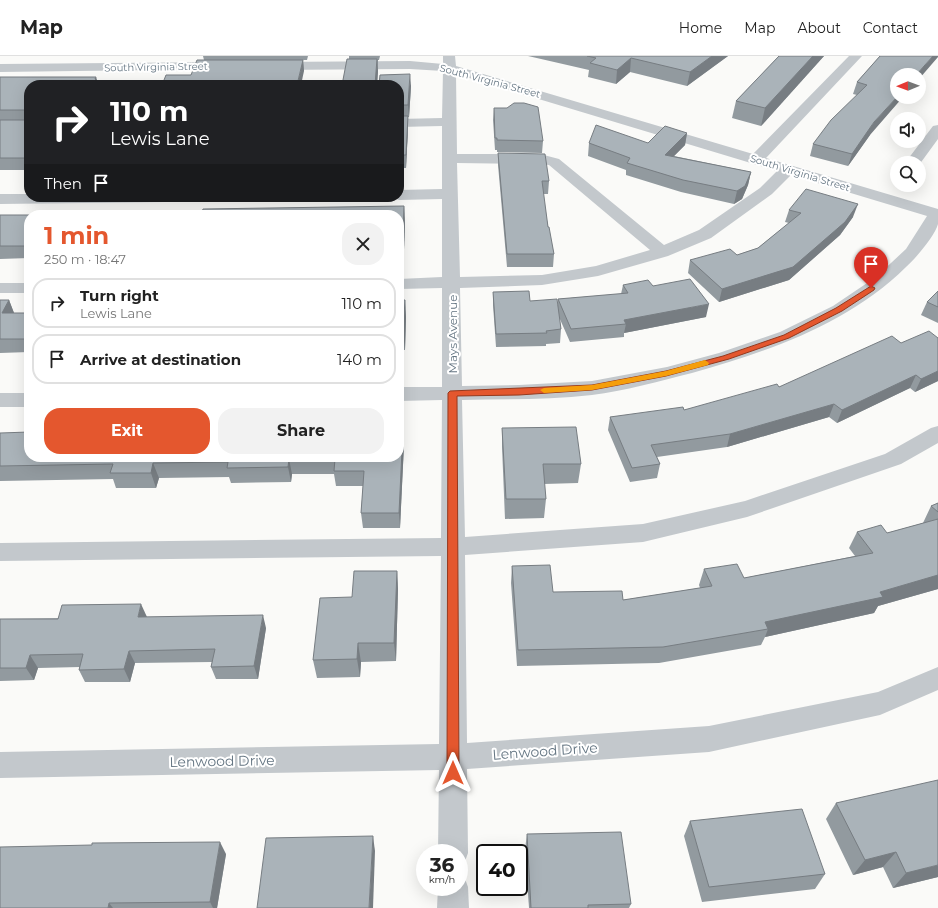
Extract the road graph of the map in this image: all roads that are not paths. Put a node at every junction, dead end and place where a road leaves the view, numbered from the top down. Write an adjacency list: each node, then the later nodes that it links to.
1 (856, 56): 12 (street)
2 (74, 62): 4 (street, South Virginia Street); 6 (street, South Virginia Street)
3 (449, 62): 5 (street, South Virginia Street); 7 (street, Mays Avenue); 12 (street, South Virginia Street)
4 (238, 66)
5 (262, 66)
6 (0, 68)
7 (450, 122): 8 (street); 11 (street, Mays Avenue)
8 (404, 123)
9 (938, 129): 10 (street)
10 (918, 156)
11 (451, 158): 15 (street, Mays Avenue); 21 (street)
12 (756, 160): 13 (street, South Virginia Street)
13 (788, 169): 19 (street, South Virginia Street); 21 (street)
14 (891, 192): 19 (street)
15 (452, 194): 16 (street); 23 (street, Mays Avenue)
16 (404, 195)
17 (0, 199): 18 (street)
18 (24, 199)
19 (886, 199): 20 (street, South Virginia Street)
20 (937, 214): 26 (street)
21 (662, 252): 23 (street)
22 (404, 284): 23 (street)
23 (452, 284): 26 (street, Mays Avenue)
24 (0, 288): 25 (street)
25 (24, 288)
26 (452, 393): 27 (street); 31 (street, Mays Avenue)
27 (404, 394)
28 (0, 400): 29 (street)
29 (24, 400)
30 (938, 434): 31 (street)
31 (453, 547): 32 (street); 34 (street, Mays Avenue)
32 (0, 552)
33 (938, 678): 34 (street, Lenwood Drive)
34 (453, 757): 35 (street, Lenwood Drive); 36 (street, Mays Avenue)
35 (0, 765)
36 (453, 844)
37 (453, 896): 38 (street)
38 (453, 908)

